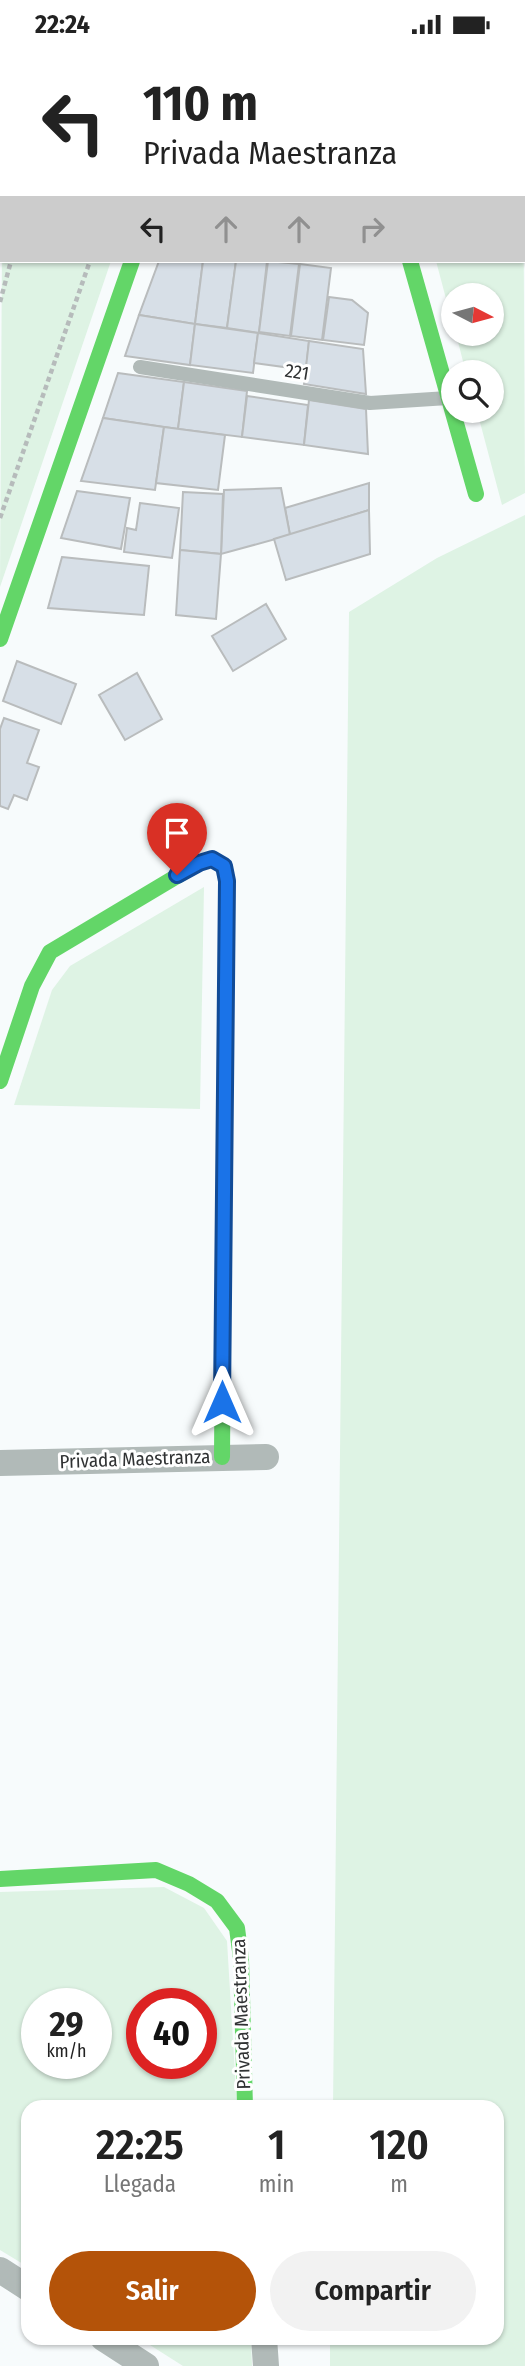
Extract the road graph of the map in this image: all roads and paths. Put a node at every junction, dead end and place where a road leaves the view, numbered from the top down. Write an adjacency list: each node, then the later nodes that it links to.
1 (10, 263): 5 (path)
2 (89, 263): 11 (path)
3 (131, 263): 12 (street)
4 (411, 263): 7 (street)
5 (0, 302)
6 (140, 367): 8 (lane, 221)
7 (441, 369)
8 (441, 398)
9 (457, 423): 10 (street)
10 (477, 493)
11 (0, 517)
12 (0, 639)
13 (0, 1081): 14 (street, Privada Maestranza)
14 (222, 1457): 15 (street); 16 (street, Privada Maestranza)
15 (266, 1457)
16 (0, 1463)
17 (0, 1879): 18 (street, Privada Maestranza)
18 (245, 2100)
19 (0, 2270): 20 (street)
20 (21, 2284)
21 (114, 2345): 23 (street)
22 (264, 2345): 24 (street)
23 (146, 2366)
24 (266, 2366)

